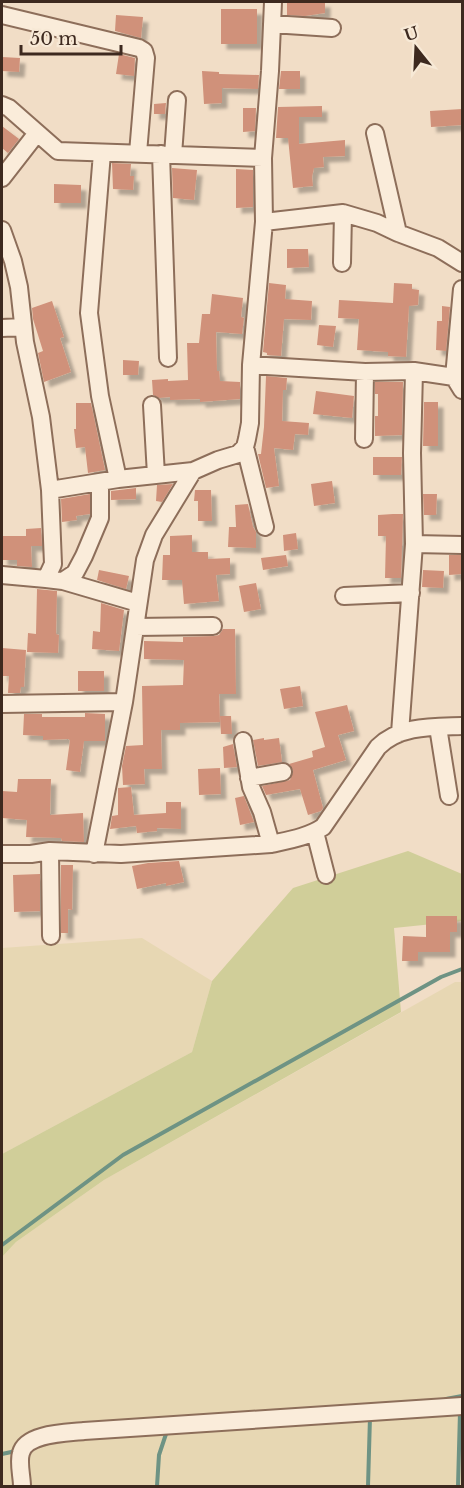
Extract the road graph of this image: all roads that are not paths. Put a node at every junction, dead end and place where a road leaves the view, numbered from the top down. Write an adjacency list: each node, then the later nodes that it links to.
1 (273, 2): 3 (street)
2 (2, 15): 10 (street)
3 (272, 24): 4 (street); 12 (street)
4 (332, 28)
5 (177, 100): 11 (street)
6 (2, 105): 7 (street)
7 (37, 133): 9 (street); 13 (street)
8 (375, 133): 17 (street)
9 (102, 153): 10 (street); 33 (street)
10 (138, 153): 11 (street)
11 (167, 155): 12 (street); 23 (street)
12 (263, 158): 15 (street)
13 (2, 178)
14 (343, 213): 15 (street); 17 (street); 18 (street)
15 (264, 222): 24 (street)
16 (2, 230): 21 (street)
17 (398, 233): 19 (street)
18 (342, 263)
19 (462, 263)
20 (462, 289): 27 (street)
21 (22, 324): 22 (street); 35 (street)
22 (2, 328)
23 (168, 358)
24 (251, 365): 26 (street); 30 (street)
25 (414, 371): 26 (street); 27 (street); 37 (street)
26 (365, 372): 29 (street)
27 (458, 383)
28 (152, 405): 32 (street)
29 (364, 439)
30 (245, 447): 31 (street); 36 (street)
31 (194, 471): 32 (street); 43 (street)
32 (156, 475): 33 (street)
33 (118, 478): 34 (street)
34 (100, 482): 35 (street); 40 (street)
35 (50, 490): 40 (street)
36 (265, 527)
37 (414, 544): 38 (street); 41 (street)
38 (462, 544)
39 (2, 575): 40 (street)
40 (54, 580): 43 (street)
41 (411, 592): 42 (street); 50 (street)
42 (344, 596)
43 (138, 603): 44 (street)
44 (135, 627): 45 (street); 46 (street)
45 (213, 627)
46 (124, 702): 47 (street); 59 (street)
47 (2, 704)
48 (462, 726): 49 (street)
49 (438, 727): 50 (street); 54 (street)
50 (400, 733): 55 (street)
51 (243, 741): 53 (street)
52 (283, 771): 53 (street)
53 (249, 778): 56 (street)
54 (449, 796)
55 (315, 832): 56 (street); 60 (street)
56 (271, 844): 59 (street)
57 (50, 851): 58 (street); 59 (street); 61 (street)
58 (2, 854)
59 (93, 854)
60 (326, 875)
61 (51, 936)
62 (462, 1407): 63 (street)
63 (22, 1486)

